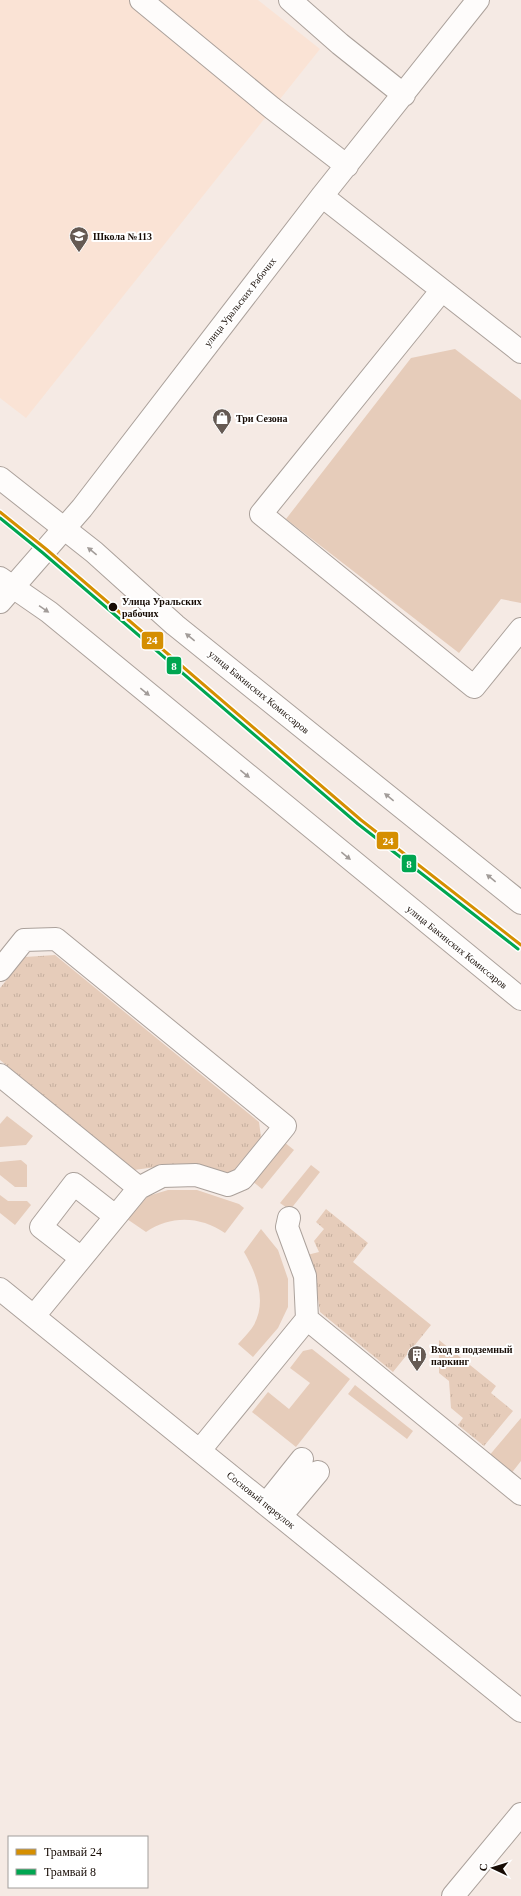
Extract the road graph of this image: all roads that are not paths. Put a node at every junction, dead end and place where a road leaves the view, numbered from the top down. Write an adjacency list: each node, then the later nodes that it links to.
1 (141, 0): 5 (street)
2 (290, 0): 4 (street)
3 (478, 0): 4 (street, улица Уральских Рабочих)
4 (404, 94): 5 (street, улица Уральских Рабочих)
5 (347, 166): 6 (street, улица Уральских Рабочих)
6 (322, 196): 7 (street); 10 (street, улица Уральских Рабочих)
7 (442, 290): 8 (street); 12 (street)
8 (521, 352)
9 (0, 478): 10 (street, улица Бакинских Комиссаров)
10 (63, 529): 11 (street, улица Уральских Рабочих); 13 (street, улица Бакинских Комиссаров, one-way to 10)
11 (4, 589): 15 (street, улица Бакинских Комиссаров, one-way to 15)
12 (521, 629)
13 (521, 903)
14 (0, 970): 17 (street)
15 (521, 999)
16 (0, 1075): 17 (street)
17 (138, 1188): 18 (street)
18 (115, 1216): 20 (street); 20 (street)
19 (289, 1218): 23 (street)
20 (81, 1258): 22 (street)
21 (0, 1289): 22 (street, Сосновый переулок)
22 (34, 1316): 24 (street, Сосновый переулок)
23 (307, 1319): 24 (street); 26 (street)
24 (200, 1450): 27 (street, Сосновый переулок)
25 (310, 1465): 27 (street)
26 (521, 1494)
27 (274, 1510): 28 (street, Сосновый переулок)
28 (521, 1711)
29 (521, 1814): 30 (street)
30 (453, 1896)

